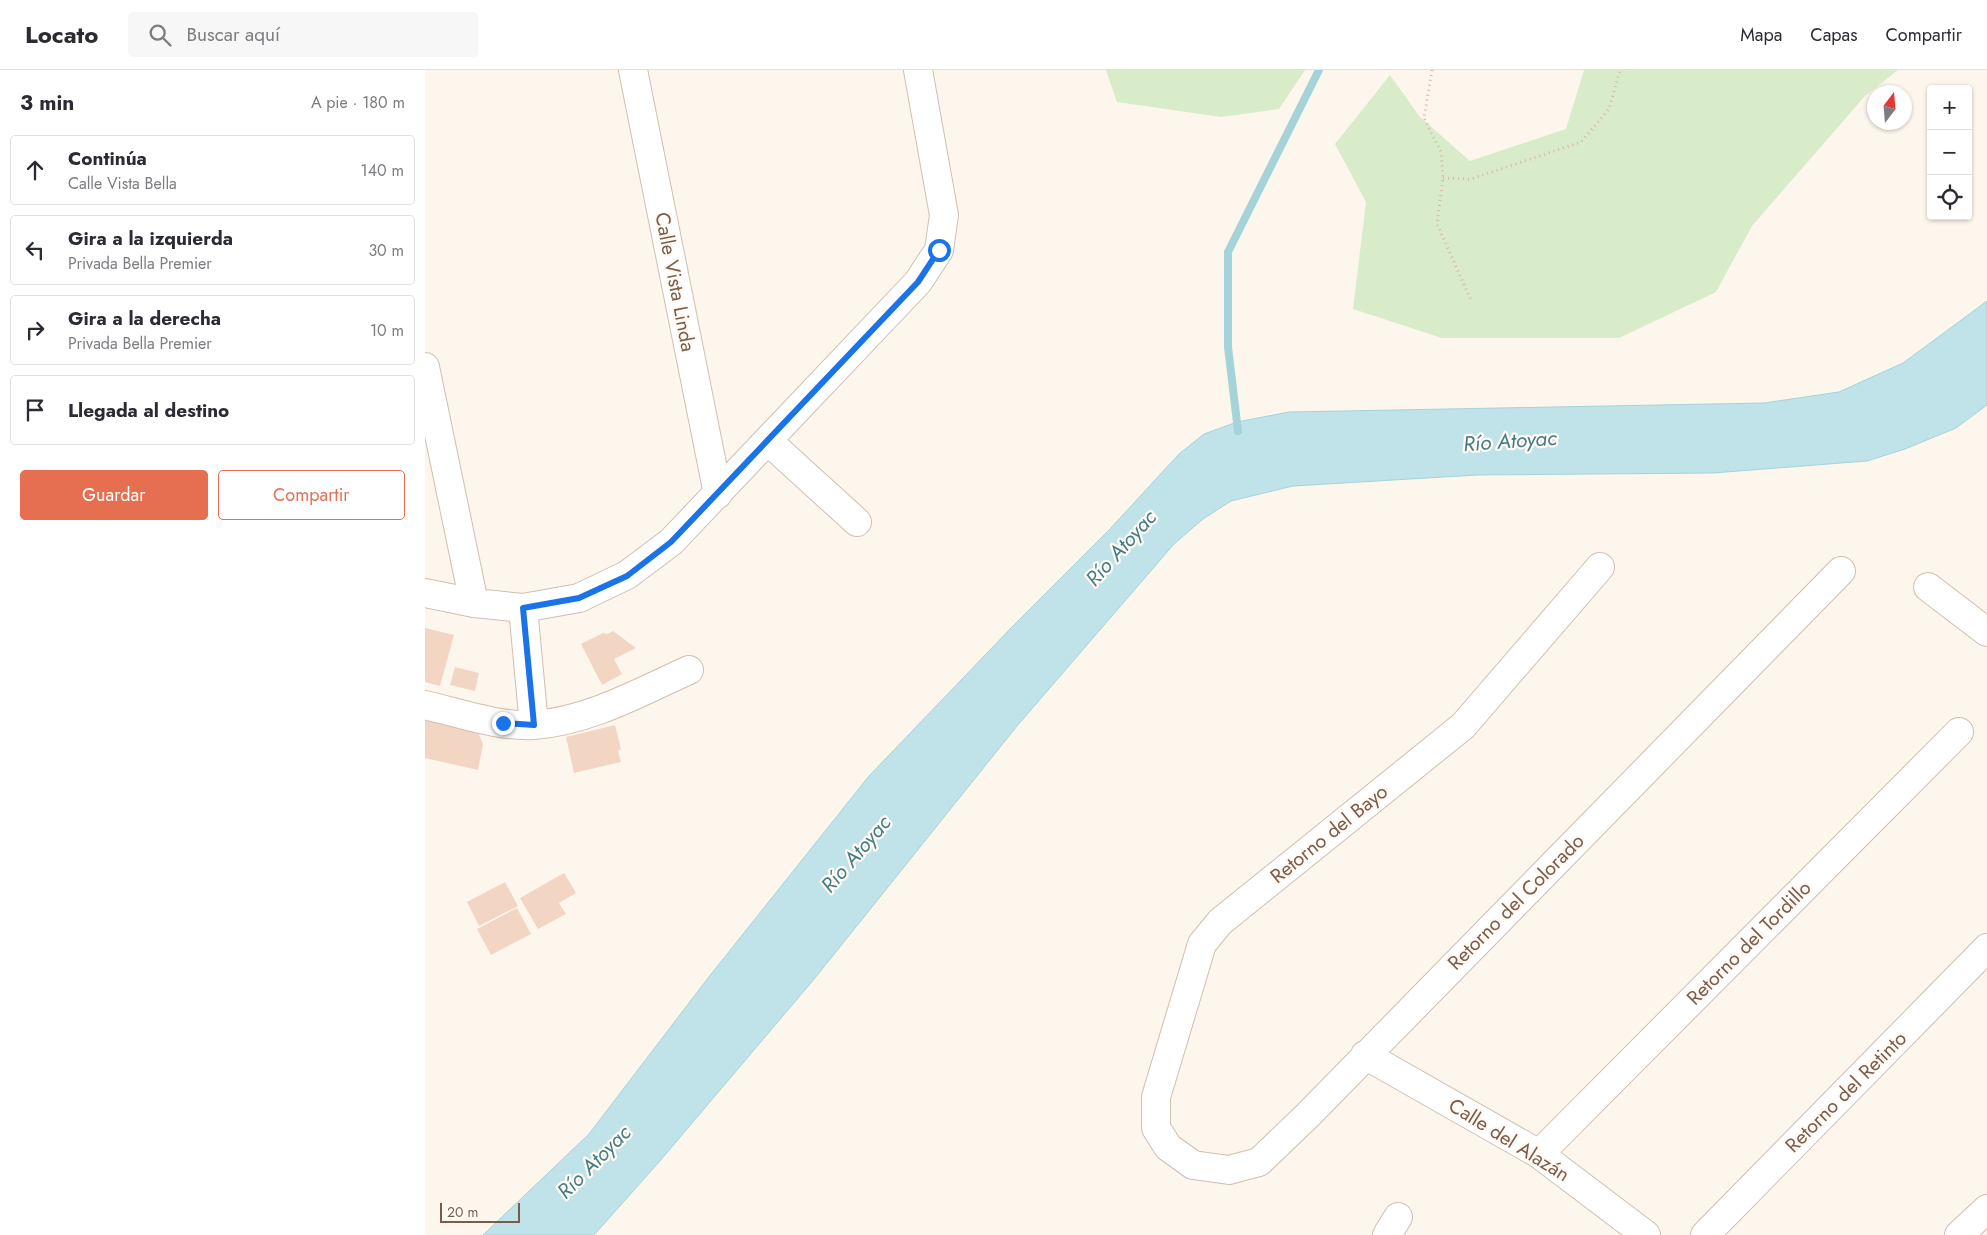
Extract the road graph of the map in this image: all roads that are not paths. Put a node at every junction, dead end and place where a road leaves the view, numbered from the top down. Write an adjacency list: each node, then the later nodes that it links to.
1 (633, 70): 5 (street, Calle Vista Linda)
2 (918, 70): 4 (street)
3 (425, 367): 11 (street)
4 (768, 441): 5 (street); 6 (street)
5 (718, 494): 12 (street)
6 (857, 522)
7 (1600, 567): 20 (street, Retorno del Bayo)
8 (1841, 571): 19 (street, Retorno del Colorado)
9 (1928, 587): 13 (street)
10 (425, 593): 11 (street)
11 (474, 603): 12 (street)
12 (523, 608): 16 (street)
13 (1987, 632)
14 (689, 670): 16 (street)
15 (425, 705): 16 (street)
16 (534, 725)
17 (1959, 732): 21 (street, Retorno del Tordillo)
18 (1987, 948): 24 (street, Retorno del Retinto)
19 (1365, 1054): 20 (street, Retorno del Colorado); 21 (street, Calle del Alazán)
20 (1168, 1147)
21 (1539, 1154): 23 (street, Calle del Alazán)
22 (1987, 1209): 25 (street)
23 (1646, 1235)
24 (1705, 1235)
25 (1959, 1235)

